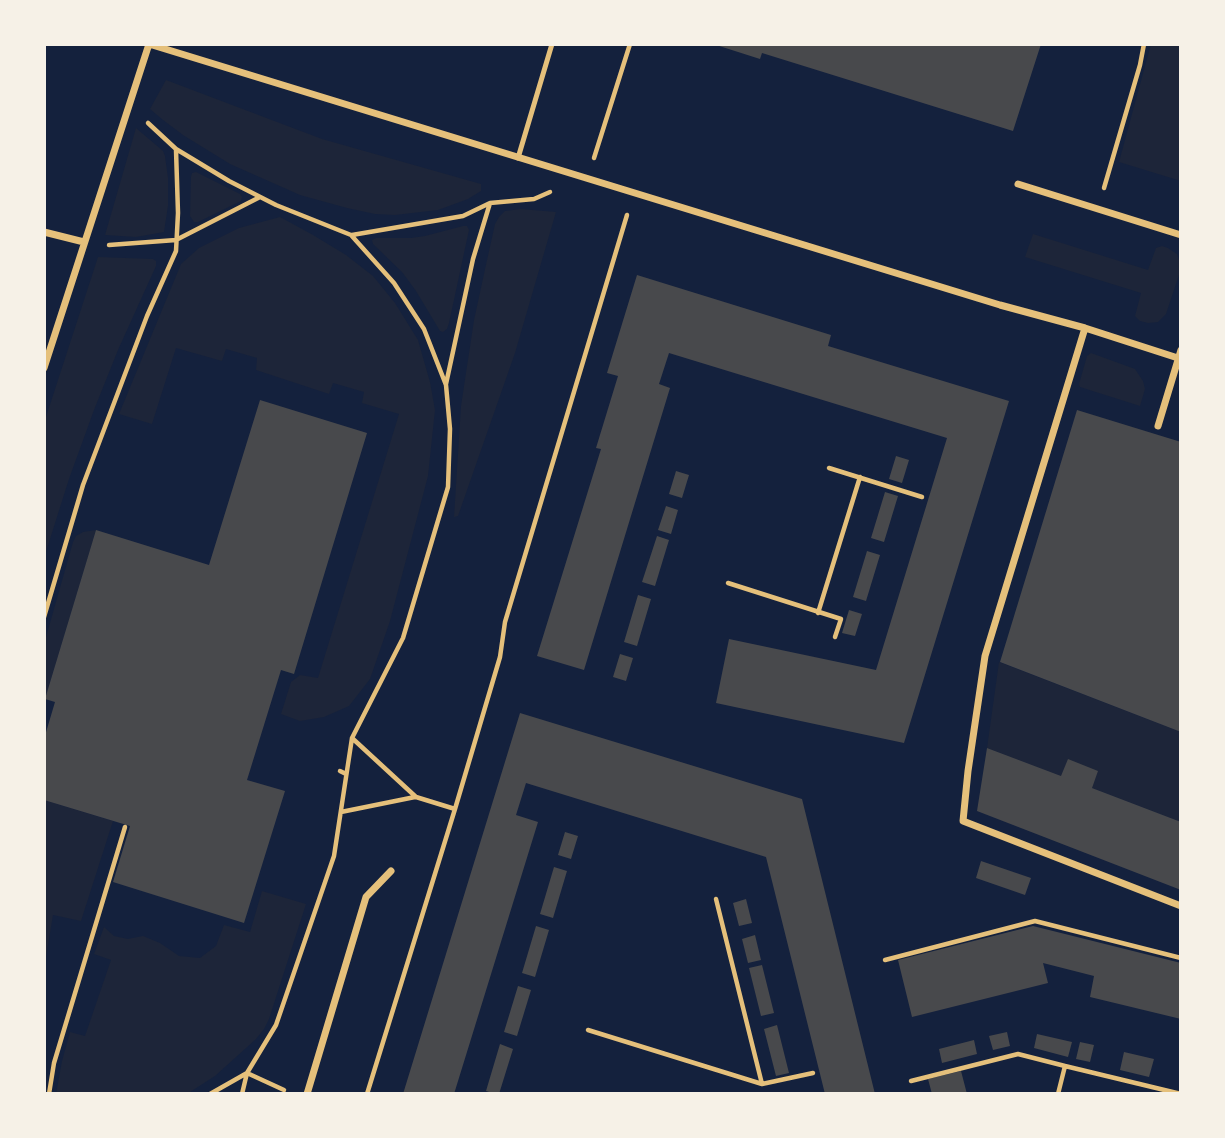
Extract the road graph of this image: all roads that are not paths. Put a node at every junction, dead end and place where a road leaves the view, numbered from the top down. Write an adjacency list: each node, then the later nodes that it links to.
1 (149, 44): 3 (street); 7 (street)
2 (552, 44): 3 (lane)
3 (519, 158): 8 (street)
4 (1018, 184): 6 (street)
5 (44, 232): 7 (street)
6 (1181, 234)
7 (84, 242): 10 (street)
8 (1085, 328): 9 (street); 13 (street)
9 (1180, 356): 11 (street)
10 (44, 368)
11 (1158, 426)
12 (391, 871): 14 (street)
13 (1181, 906)
14 (307, 1094)

